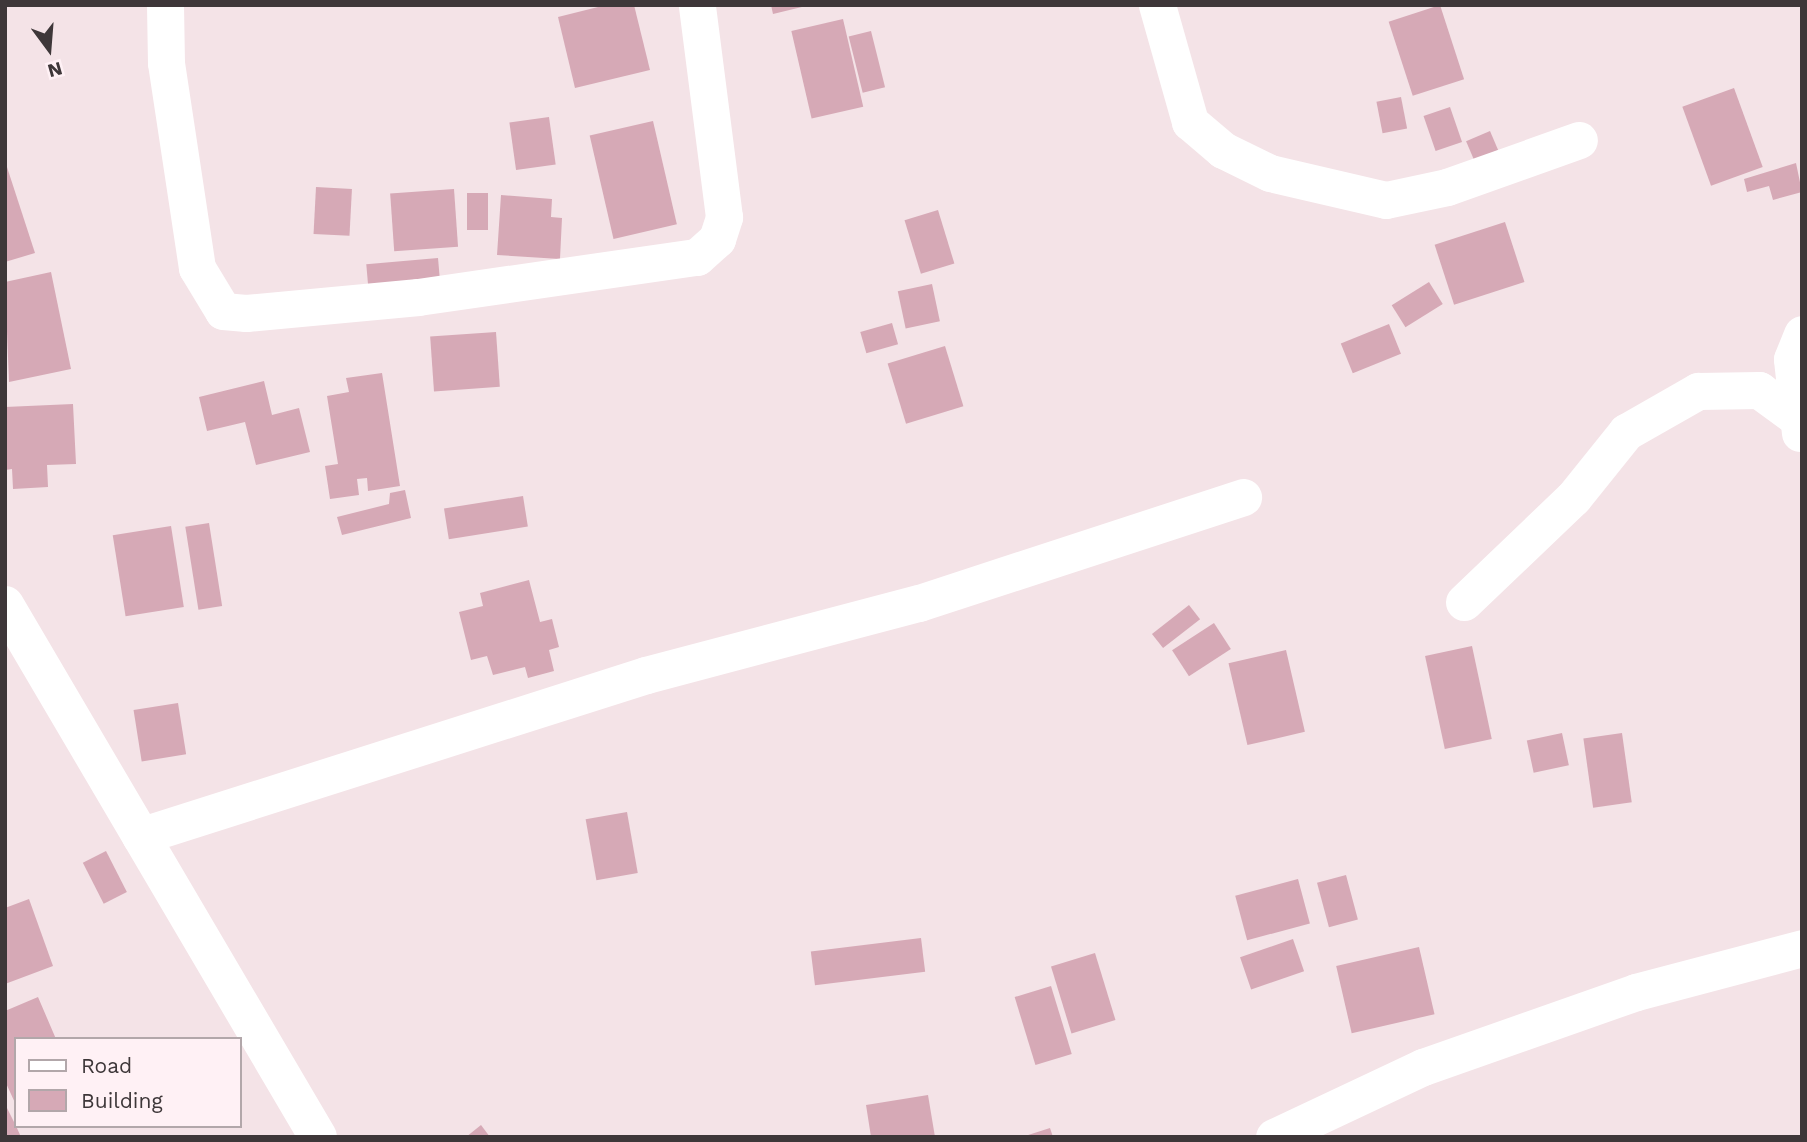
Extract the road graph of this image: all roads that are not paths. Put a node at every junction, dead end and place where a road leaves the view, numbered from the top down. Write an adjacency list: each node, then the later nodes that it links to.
1 (165, 5): 2 (street)
2 (697, 5)
3 (1157, 5): 4 (street)
4 (1578, 140)
5 (1802, 334): 6 (street)
6 (1800, 428): 8 (street)
7 (1243, 497): 10 (street)
8 (1464, 602)
9 (5, 604): 10 (main road)
10 (140, 836): 12 (main road)
11 (1802, 948): 13 (street)
12 (318, 1137)
13 (1274, 1137)

